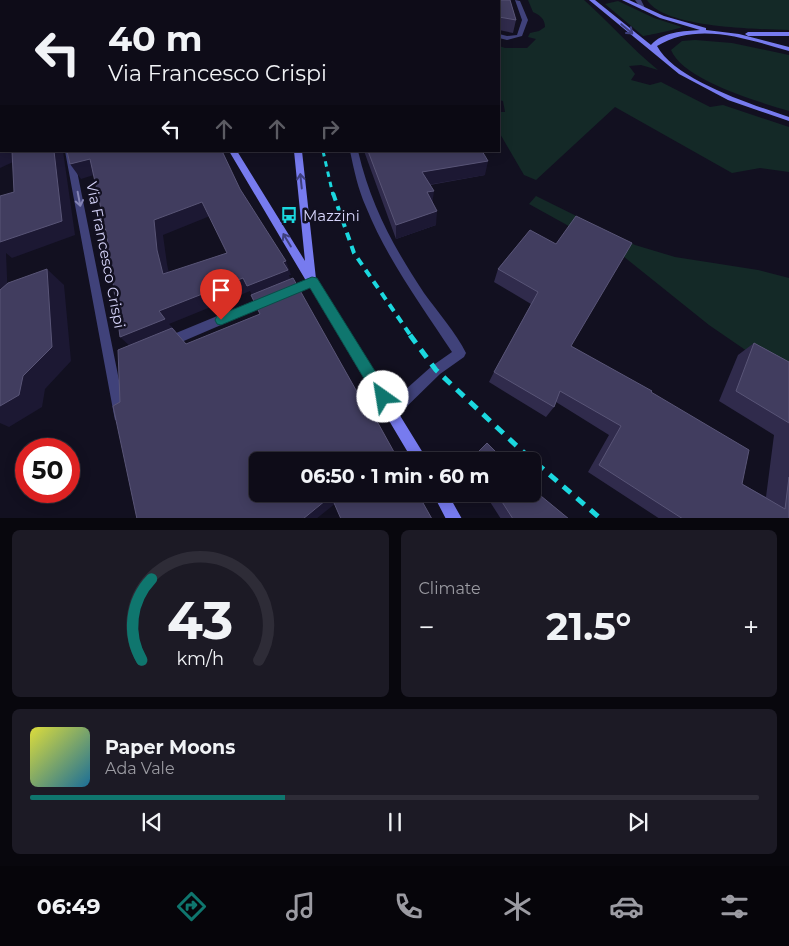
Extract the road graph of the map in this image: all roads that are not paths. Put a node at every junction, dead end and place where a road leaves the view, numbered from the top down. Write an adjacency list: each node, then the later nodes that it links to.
1 (592, 0): 11 (street, one-way to 11)
2 (625, 0): 5 (street)
3 (638, 0): 5 (street)
4 (517, 1): 9 (street)
5 (644, 9): 6 (street)
6 (715, 32): 7 (street); 11 (street)
7 (729, 34): 8 (street); 10 (street)
8 (789, 34)
9 (500, 36)
10 (789, 49)
11 (661, 58): 12 (street)
12 (789, 119)
13 (69, 152): 20 (street, Via Francesco Crispi, one-way to 20)
14 (233, 152): 17 (street, one-way to 14)
15 (298, 152): 17 (street, one-way to 15)
16 (354, 152): 19 (street)
17 (312, 282): 18 (street); 19 (street)
18 (158, 347)
19 (392, 411): 21 (street)
20 (123, 433)
21 (416, 452)
22 (445, 502): 23 (street)
23 (455, 518)

